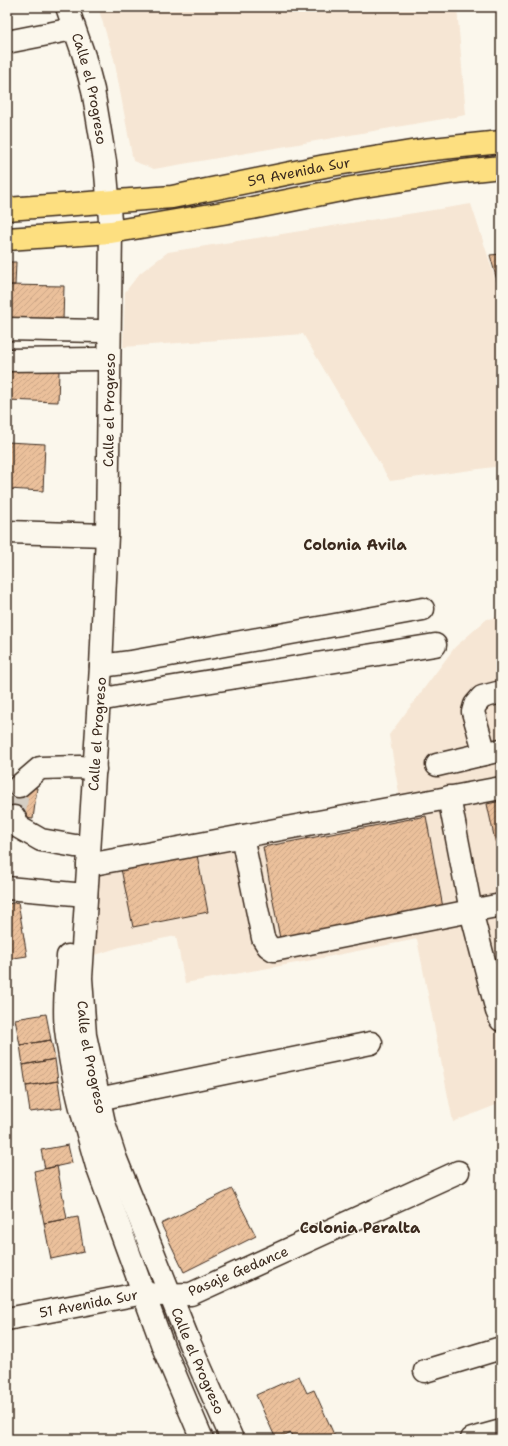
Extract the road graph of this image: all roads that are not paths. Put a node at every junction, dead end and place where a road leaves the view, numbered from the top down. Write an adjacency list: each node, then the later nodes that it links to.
1 (55, 7): 3 (street, Calle el Progreso)
2 (67, 7): 7 (street, Calle el Progreso)
3 (63, 30): 4 (street); 7 (street, Calle el Progreso)
4 (7, 42)
5 (501, 142): 7 (main road, 59 Avenida Sur)
6 (501, 167): 9 (main road, 59 Avenida Sur)
7 (103, 201): 8 (main road, 59 Avenida Sur); 9 (street, Calle el Progreso)
8 (7, 209)
9 (105, 232): 10 (main road, 59 Avenida Sur); 12 (street, Calle el Progreso); 16 (street, Calle el Progreso)
10 (7, 239)
11 (7, 329): 12 (street)
12 (97, 331): 13 (street, Calle el Progreso)
13 (97, 359): 14 (street); 16 (street, Calle el Progreso)
14 (7, 360)
15 (7, 532): 16 (street)
16 (100, 535): 19 (street, Calle el Progreso); 24 (street, Calle el Progreso)
17 (423, 609): 19 (street)
18 (435, 645): 21 (street)
19 (101, 666): 21 (street, Calle el Progreso)
20 (501, 692): 22 (street)
21 (99, 700): 24 (street, Calle el Progreso)
22 (493, 752): 23 (street)
23 (437, 765)
24 (88, 768): 25 (street); 30 (street, Calle el Progreso)
25 (19, 786)
26 (501, 788): 27 (street)
27 (449, 797): 29 (street); 34 (street)
28 (14, 829): 30 (street)
29 (242, 836): 30 (street); 34 (street)
30 (84, 853): 32 (street, Calle el Progreso)
31 (7, 888): 32 (street)
32 (79, 895): 37 (street, Calle el Progreso); 39 (street, Calle el Progreso)
33 (501, 905): 34 (street)
34 (471, 911): 35 (street)
35 (501, 1020)
36 (371, 1043): 37 (street)
37 (98, 1099): 40 (street, Calle el Progreso)
38 (458, 1172): 40 (street, Pasaje Gedance)
39 (144, 1294): 40 (street, 51 Avenida Sur); 41 (street, 51 Avenida Sur); 45 (street, Calle el Progreso)
40 (170, 1294): 46 (street, Calle el Progreso)
41 (7, 1319)
42 (501, 1348): 43 (street)
43 (425, 1371)
44 (501, 1431): 47 (street)
45 (202, 1439)
46 (232, 1439)
47 (472, 1439)

